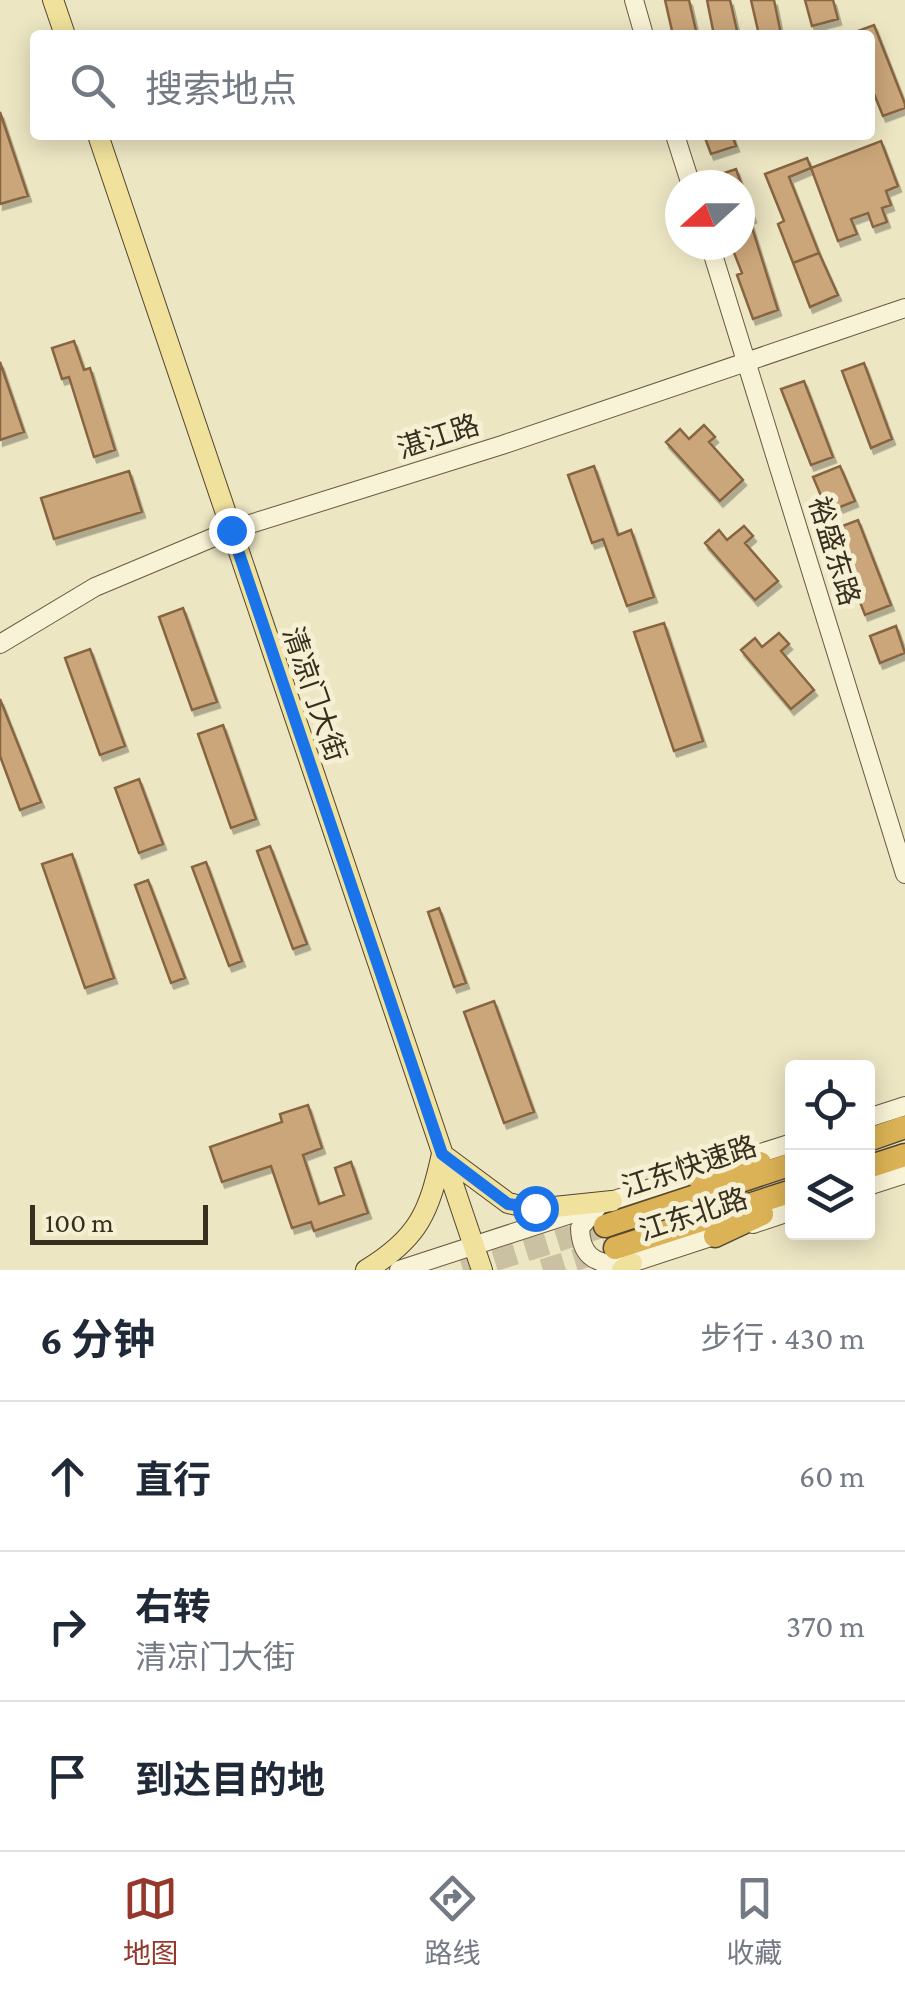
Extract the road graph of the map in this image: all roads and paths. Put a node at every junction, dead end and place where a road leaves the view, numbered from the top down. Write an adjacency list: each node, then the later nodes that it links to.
1 (53, 0): 3 (main road)
2 (634, 0): 4 (main road)
3 (63, 30)
4 (643, 30)
5 (100, 140): 11 (main road, 清凉门大街)
6 (676, 140): 7 (main road)
7 (686, 170)
8 (715, 260): 10 (main road, 裕盛东路)
9 (905, 308): 10 (main road, 湛江路)
10 (748, 360): 11 (main road, 湛江路); 13 (main road, 裕盛东路)
11 (231, 530): 12 (main road, 湛江路); 18 (main road, 清凉门大街)
12 (0, 644)
13 (905, 874)
14 (901, 1111): 15 (main road); 16 (highway)
15 (875, 1117)
16 (875, 1134)
17 (785, 1144): 23 (main road, 江东北路)
18 (442, 1154): 28 (main road); 31 (main road, 清凉门大街); 33 (main road)
19 (905, 1155): 22 (highway)
20 (785, 1162): 23 (highway)
21 (785, 1163): 28 (highway, 江东快速路)
22 (875, 1165)
23 (694, 1174): 28 (main road, 江东北路)
24 (905, 1174): 25 (main road)
25 (875, 1184)
26 (785, 1194): 32 (highway, 江东快速路)
27 (785, 1202): 30 (highway)
28 (606, 1211): 31 (main road, 江东北路); 32 (main road)
29 (785, 1213): 30 (main road, 江东北路)
30 (716, 1236): 32 (main road, 江东北路)
31 (474, 1245): 34 (main road, 江东北路); 36 (main road, 清凉门大街)
32 (620, 1263)
33 (366, 1270)
34 (401, 1270): 35 (main road)
35 (426, 1270)
36 (482, 1270)

